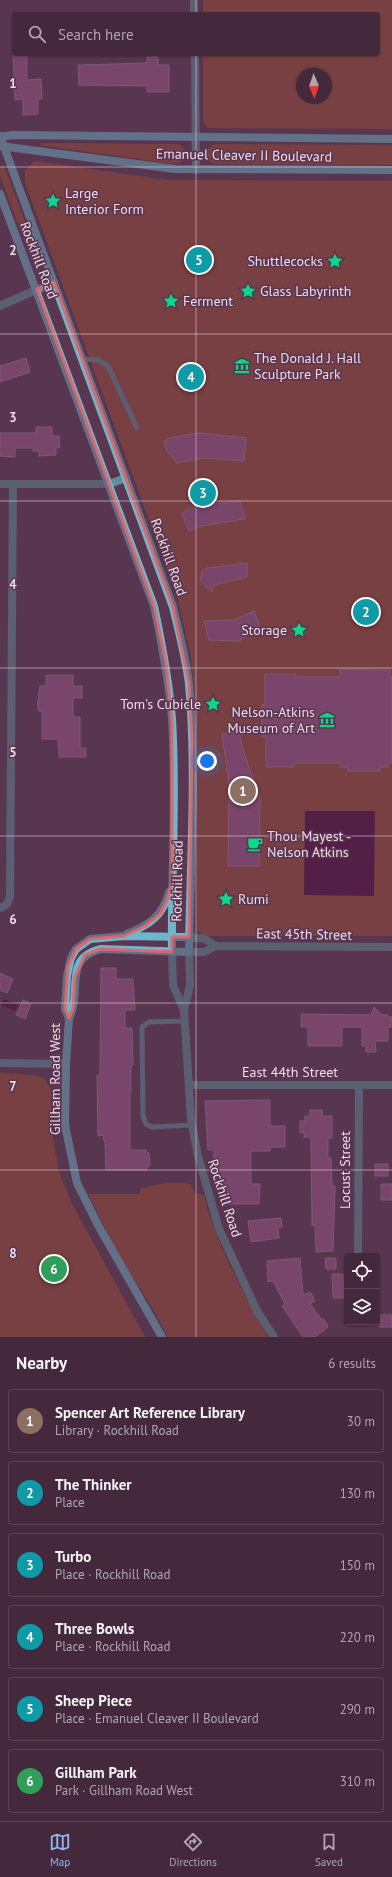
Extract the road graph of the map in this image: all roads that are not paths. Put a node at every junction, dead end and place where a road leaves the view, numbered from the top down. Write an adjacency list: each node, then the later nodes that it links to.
1 (194, 0): 2 (street)
2 (194, 12)
3 (195, 56): 5 (street)
4 (0, 137): 5 (main road, Emanuel Cleaver II Boulevard); 7 (main road, Rockhill Road)
5 (196, 138): 6 (main road, Emanuel Cleaver II Boulevard); 8 (street)
6 (392, 139)
7 (2, 146): 8 (main road, Emanuel Cleaver II Boulevard); 11 (main road, Rockhill Road)
8 (196, 170): 9 (main road, Emanuel Cleaver II Boulevard)
9 (392, 170)
10 (0, 194): 12 (main road, Rockhill Road)
11 (54, 282): 12 (street); 14 (main road, Rockhill Road)
12 (37, 290): 13 (street); 19 (main road, Rockhill Road)
13 (0, 306)
14 (82, 359): 15 (lane); 16 (main road, Rockhill Road)
15 (137, 428)
16 (126, 478): 19 (street); 24 (main road, Rockhill Road)
17 (0, 484): 18 (street)
18 (13, 484): 19 (street); 21 (street)
19 (108, 484): 20 (main road, Rockhill Road)
20 (172, 882): 22 (main road); 23 (main road, Rockhill Road)
21 (3, 908)
22 (124, 936): 23 (main road, East 45th Street); 30 (main road, Gillham Road West)
23 (172, 937): 24 (main road, East 45th Street); 27 (main road, Rockhill Road)
24 (189, 937): 25 (street, East 45th Street); 28 (main road, Rockhill Road)
25 (216, 946): 26 (street, East 45th Street); 28 (street, East 45th Street)
26 (392, 947)
27 (172, 952): 28 (main road, East 45th Street); 29 (street, Rockhill Road); 30 (main road, East 45th Street)
28 (189, 952): 29 (street, Rockhill Road)
29 (184, 1010): 31 (street, Rockhill Road)
30 (69, 1018): 33 (main road, Gillham Road West)
31 (184, 1020): 34 (street, Rockhill Road); 37 (lane)
32 (0, 1062): 33 (street)
33 (66, 1064): 39 (main road, Gillham Road West)
34 (189, 1085): 35 (street, East 44th Street); 37 (street, Rockhill Road)
35 (359, 1085): 36 (street, East 44th Street); 38 (street, Locust Street)
36 (392, 1085)
37 (192, 1125): 40 (street, Rockhill Road)
38 (358, 1253)
39 (162, 1337)
40 (274, 1337)

